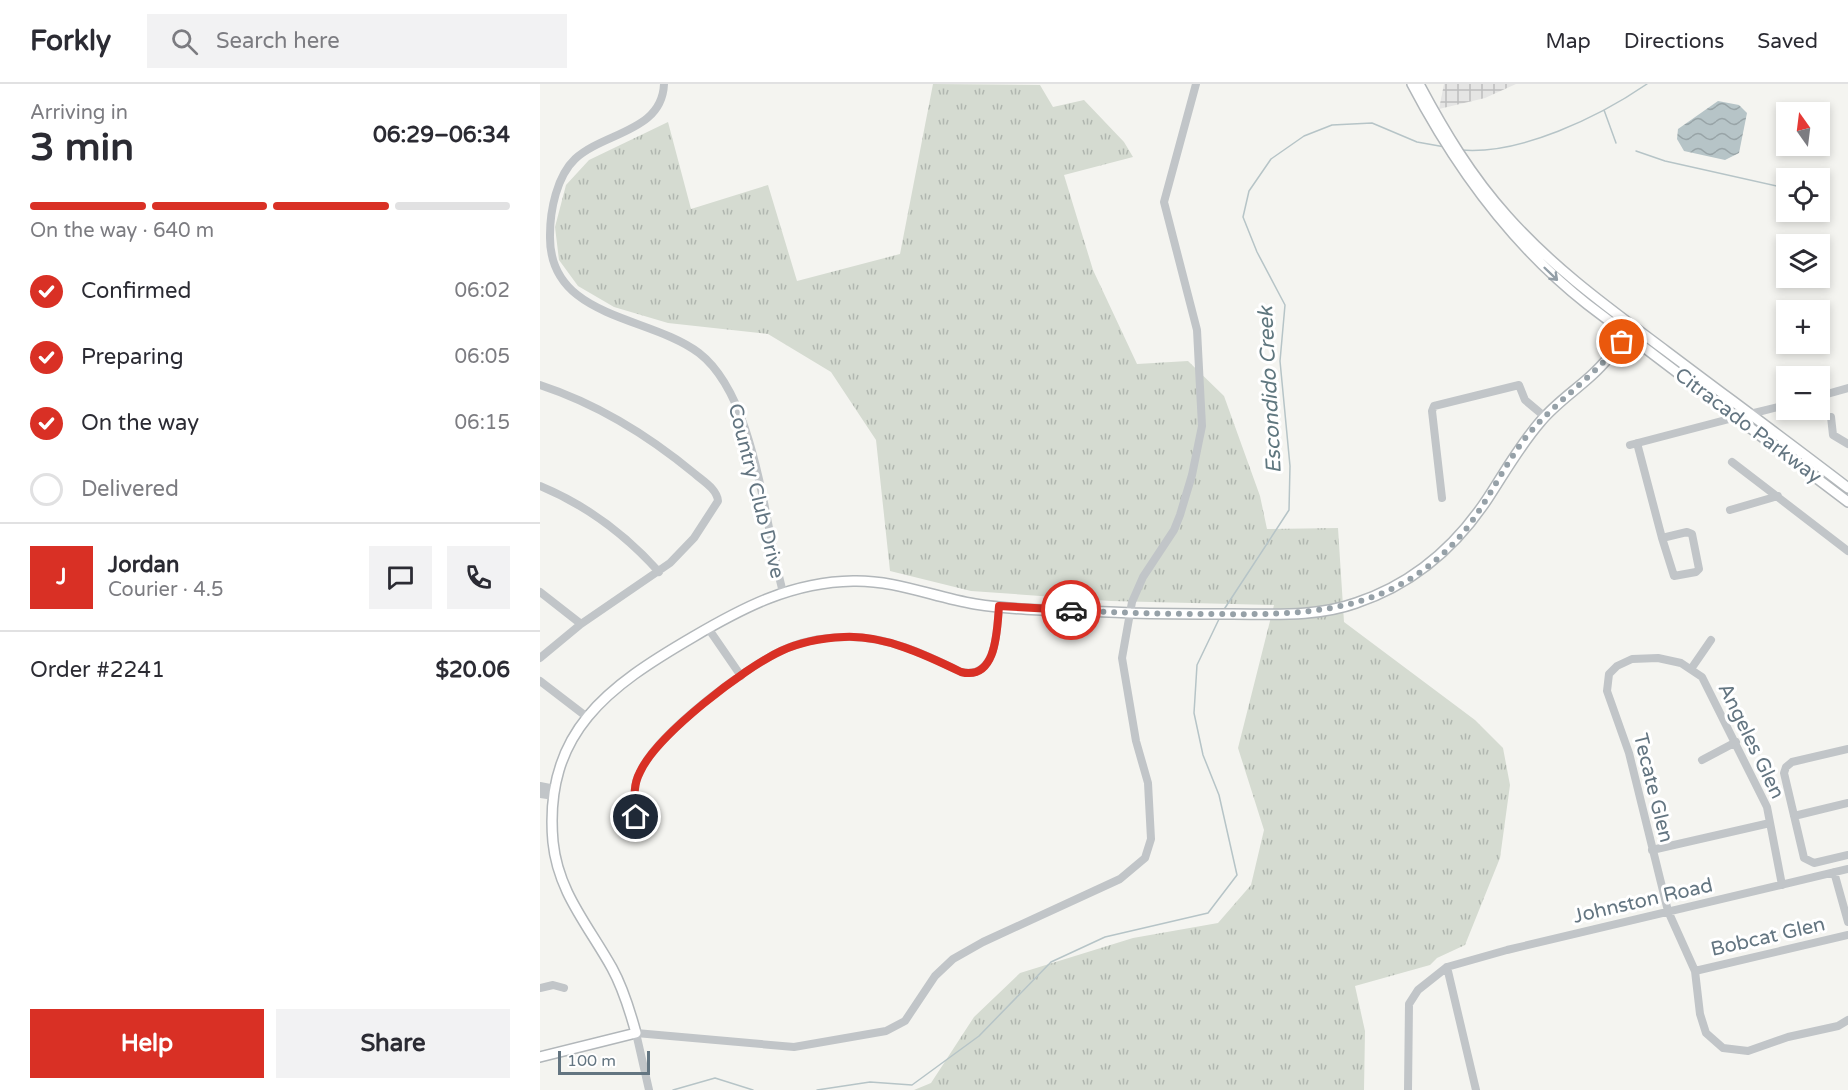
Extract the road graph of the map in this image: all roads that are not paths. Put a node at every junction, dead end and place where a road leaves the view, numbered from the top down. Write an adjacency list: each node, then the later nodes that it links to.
1 (664, 84): 30 (street, Country Club Drive)
2 (1196, 84): 32 (street)
3 (1412, 84): 5 (main road, Citracado Parkway)
4 (1419, 84): 5 (main road, Citracado Parkway)
5 (1439, 129): 6 (main road, Citracado Parkway)
6 (1488, 199): 7 (main road, Citracado Parkway); 8 (main road, Citracado Parkway, one-way to 8)
7 (1634, 327): 8 (main road); 13 (main road, Citracado Parkway)
8 (1628, 335): 14 (main road); 15 (main road, Citracado Parkway)
9 (540, 385): 28 (street)
10 (1848, 388): 11 (street)
11 (1830, 393)
12 (1776, 408): 13 (street)
13 (1750, 414): 17 (main road, Citracado Parkway)
14 (1544, 416): 23 (street); 32 (main road)
15 (1737, 417): 17 (main road); 24 (main road, Citracado Parkway); 26 (street)
16 (1831, 417): 18 (street)
17 (1769, 429): 21 (main road, Citracado Parkway)
18 (1847, 442)
19 (1732, 462): 22 (street)
20 (540, 486): 28 (street)
21 (1848, 488)
22 (1778, 496): 25 (street); 27 (street)
23 (1442, 498)
24 (1848, 502)
25 (1730, 510)
26 (1662, 538): 26 (street)
27 (1848, 551)
28 (659, 572): 33 (street)
29 (540, 592): 33 (street)
30 (783, 592): 31 (main road); 34 (main road, Country Club Drive)
31 (999, 606): 32 (main road); 39 (street)
32 (1128, 613): 65 (street)
33 (581, 624): 36 (street)
34 (708, 628): 39 (street); 41 (main road, Country Club Drive)
35 (1711, 640): 37 (street)
36 (540, 658)
37 (1691, 669): 38 (street, Angeles Glen); 42 (street, Angeles Glen)
38 (1609, 674): 52 (street, Tecate Glen)
39 (741, 676): 50 (street)
40 (540, 681): 41 (street)
41 (587, 717): 46 (main road, Country Club Drive)
42 (1736, 742): 44 (street); 51 (street, Angeles Glen)
43 (1848, 749): 49 (street)
44 (1702, 760)
45 (540, 786): 46 (street)
46 (555, 793): 47 (street); 65 (main road, Country Club Drive)
47 (540, 794)
48 (1848, 803): 49 (street)
49 (1794, 816): 53 (street)
50 (636, 817)
51 (1770, 823): 52 (street); 56 (street, Angeles Glen)
52 (1652, 850): 57 (street, Tecate Glen)
53 (1848, 855)
54 (1848, 869): 55 (street, Johnston Road)
55 (1834, 872): 56 (street, Johnston Road); 58 (street)
56 (1782, 885): 57 (street, Johnston Road)
57 (1668, 911): 60 (street, Johnston Road); 61 (street, Tecate Glen)
58 (1848, 922)
59 (1848, 935): 61 (street, Bobcat Glen)
60 (1447, 967): 68 (street); 69 (street)
61 (1695, 971): 64 (street, Tecate Glen)
62 (540, 988): 63 (street)
63 (564, 988)
64 (1848, 1020)
65 (636, 1034): 66 (main road); 67 (street, Country Club Drive)
66 (540, 1058)
67 (649, 1090)
68 (1408, 1090)
69 (1476, 1090)

